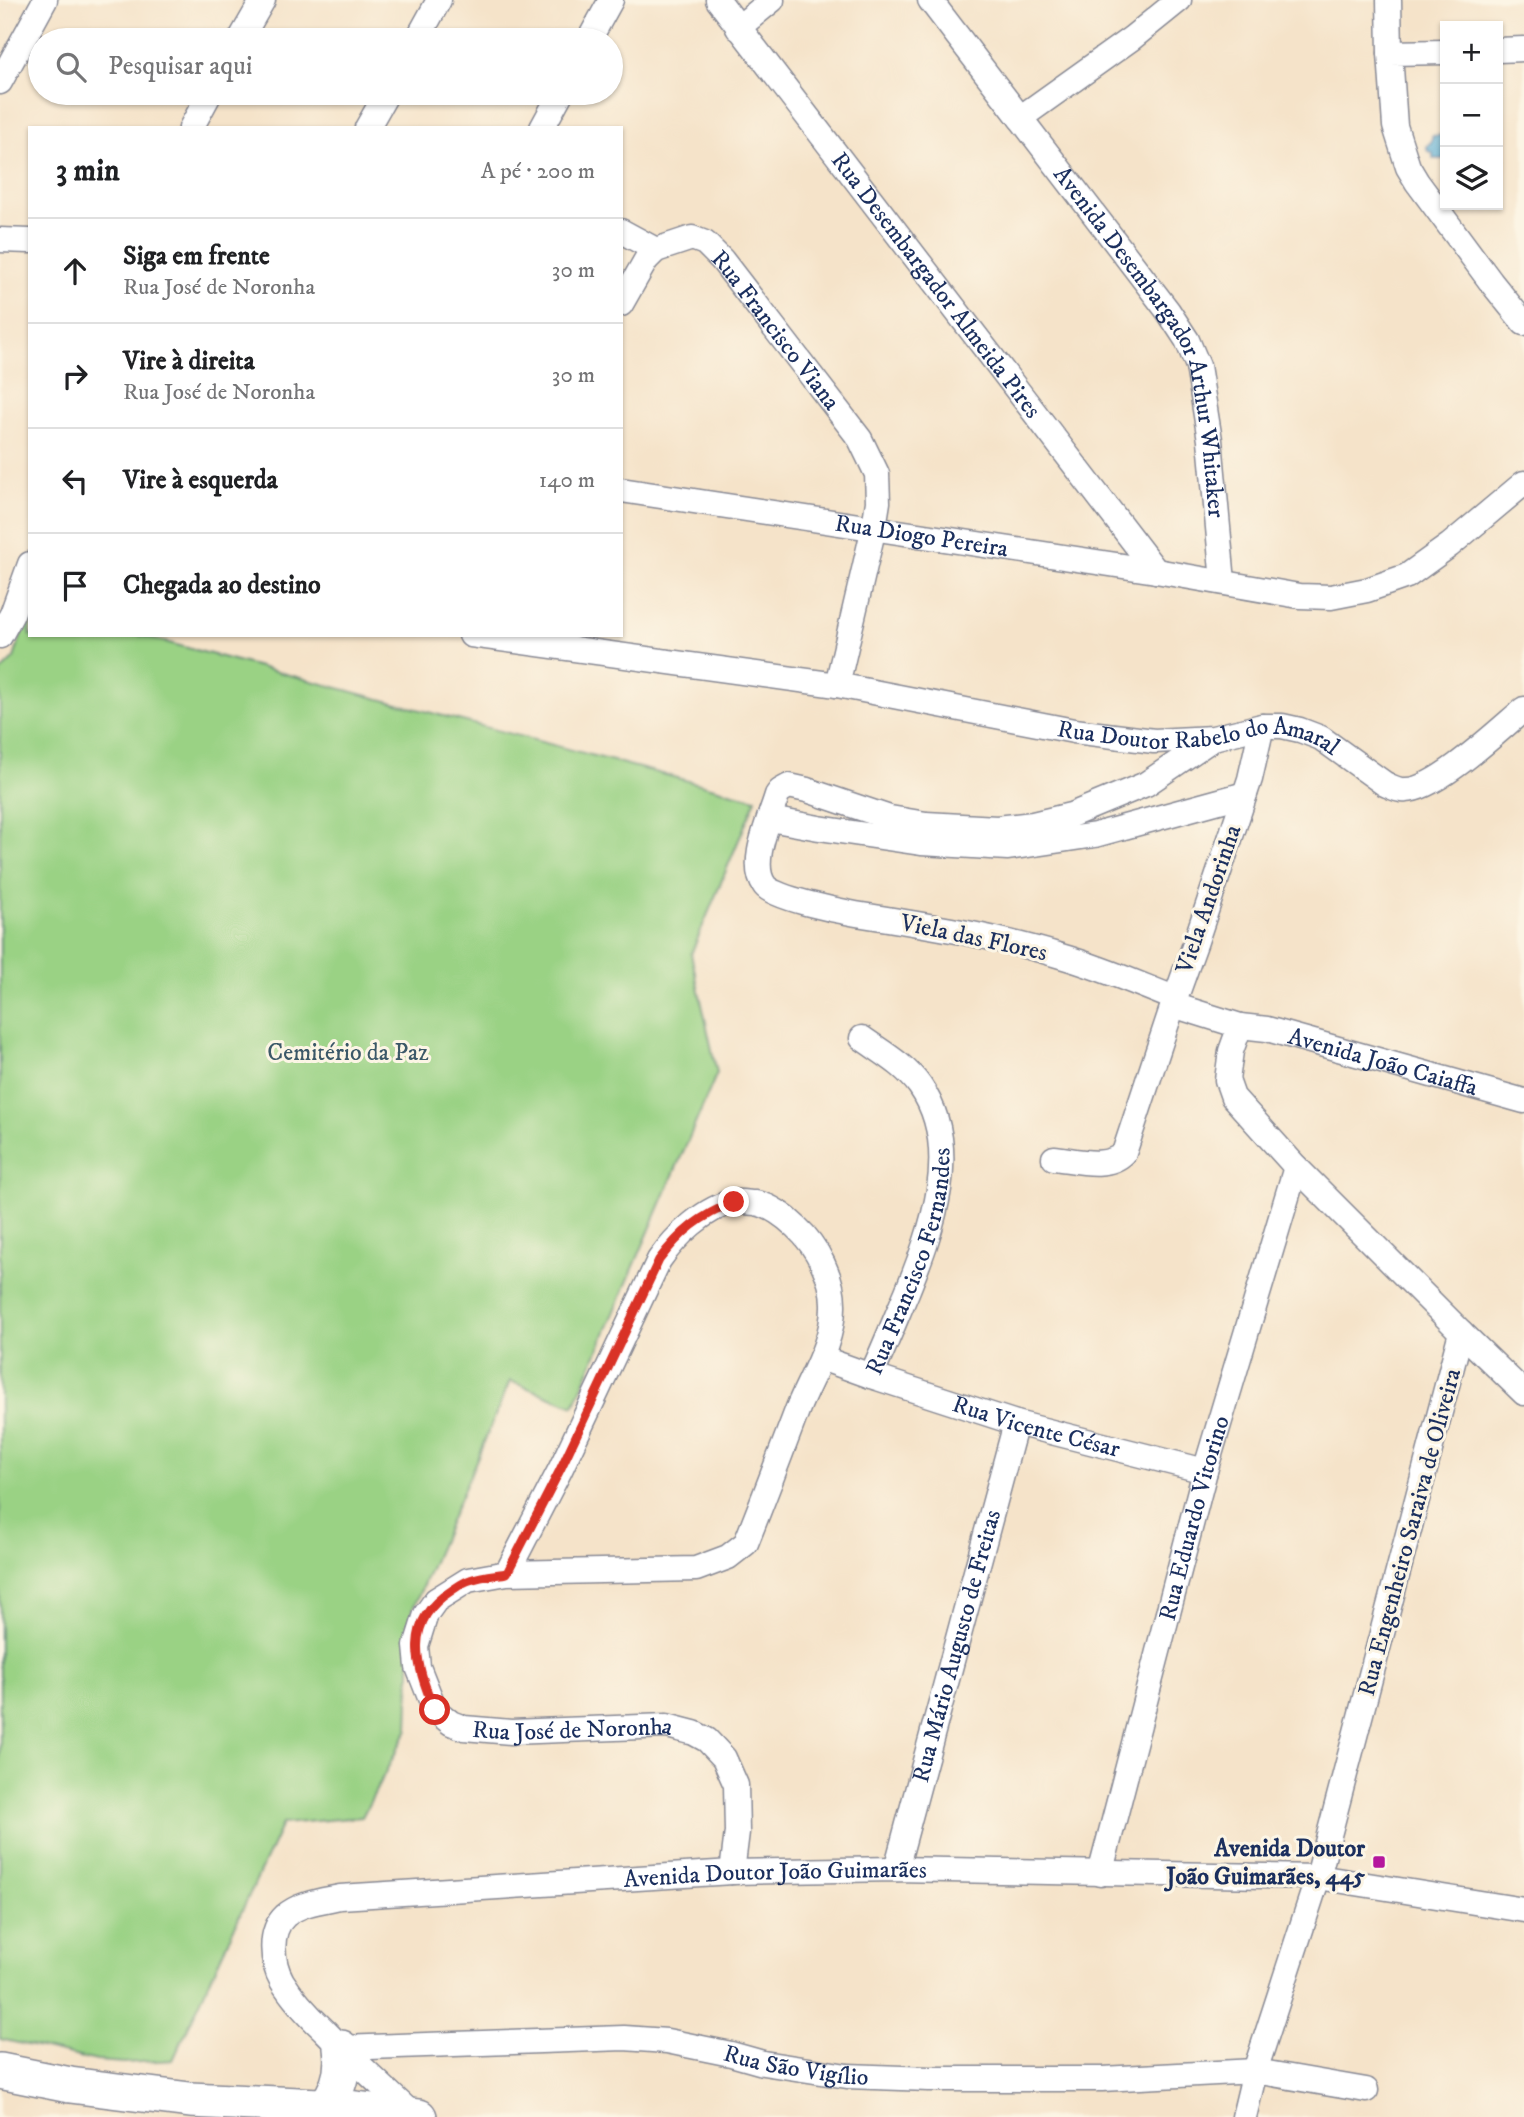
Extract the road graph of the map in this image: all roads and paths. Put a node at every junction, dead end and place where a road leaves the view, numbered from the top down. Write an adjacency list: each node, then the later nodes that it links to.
1 (45, 0): 10 (street)
2 (262, 0): 11 (street)
3 (439, 0): 12 (street)
4 (611, 0): 13 (street)
5 (718, 0): 14 (street, Rua Desembargador Almeida Pires)
6 (772, 0): 14 (street)
7 (930, 0): 24 (street, Avenida Desembargador Arthur Whitaker)
8 (1179, 0): 24 (street)
9 (1389, 0): 19 (street)
10 (30, 28)
11 (247, 28)
12 (424, 28)
13 (596, 28)
14 (738, 28): 38 (street, Rua Desembargador Almeida Pires)
15 (28, 31): 20 (street)
16 (1524, 49): 17 (street)
17 (1503, 50)
18 (1440, 52): 19 (street)
19 (1390, 53): 33 (street)
20 (0, 82)
21 (203, 105): 25 (street)
22 (380, 105): 26 (street)
23 (554, 105): 27 (street)
24 (1020, 118): 39 (street, Avenida Desembargador Arthur Whitaker)
25 (192, 126)
26 (368, 126)
27 (543, 126)
28 (623, 232): 31 (street)
29 (0, 240): 30 (street)
30 (28, 241)
31 (656, 250): 32 (street); 36 (street, Rua Francisco Viana)
32 (623, 300)
33 (1524, 322)
34 (1524, 483): 39 (street, Rua Diogo Pereira)
35 (623, 490): 36 (street, Rua Diogo Pereira)
36 (874, 527): 38 (street, Rua Diogo Pereira); 42 (street)
37 (28, 570): 40 (street)
38 (1156, 571): 39 (street, Rua Diogo Pereira)
39 (1223, 582)
40 (0, 636)
41 (486, 637): 42 (street, Rua Doutor Rabelo do Amaral)
42 (837, 685): 45 (street, Rua Doutor Rabelo do Amaral)
43 (1524, 709): 44 (street, Rua Doutor Rabelo do Amaral)
44 (1262, 726): 45 (street, Rua Doutor Rabelo do Amaral); 46 (street, Viela Andorinha)
45 (1213, 738): 47 (street)
46 (1245, 794): 47 (street); 48 (street, Viela Andorinha)
47 (770, 819): 48 (street, Viela das Flores)
48 (1174, 1002): 49 (street, Viela Andorinha); 52 (street)
49 (1240, 1026): 51 (street, Avenida João Caiaffa); 53 (street)
50 (862, 1038): 56 (street, Rua Francisco Fernandes)
51 (1524, 1101)
52 (1054, 1158)
53 (1296, 1167): 54 (street); 59 (street, Rua Eduardo Vitorino)
54 (1461, 1332): 57 (street); 64 (street, Rua Engenheiro Saraiva de Oliveira)
55 (821, 1358): 56 (street, Rua Francisco Fernandes); 60 (street, Rua José de Noronha); 60 (street, Rua José de Noronha)
56 (871, 1376): 58 (street, Rua Vicente César)
57 (1524, 1393)
58 (1016, 1423): 59 (street, Rua Vicente César); 61 (street, Rua Mário Augusto de Freitas)
59 (1205, 1471): 63 (street, Rua Eduardo Vitorino)
60 (507, 1573): 62 (street, Rua José de Noronha)
61 (896, 1869): 62 (street, Avenida Doutor João Guimarães); 63 (street, Avenida Doutor João Guimarães)
62 (732, 1872): 66 (street, Avenida Doutor João Guimarães)
63 (1100, 1874): 64 (street, Avenida Doutor João Guimarães)
64 (1318, 1877): 65 (street, Avenida Doutor João Guimarães); 68 (street, Rua Engenheiro Saraiva de Oliveira)
65 (1522, 1903)
66 (341, 2048): 68 (street, Rua São Vigílio); 70 (main road); 71 (street, Avenida Doutor João Guimarães)
67 (0, 2071): 70 (main road)
68 (1255, 2071): 69 (street, Rua São Vigílio); 72 (street, Rua Engenheiro Saraiva de Oliveira)
69 (1366, 2090)
70 (325, 2106): 71 (main road)
71 (416, 2116)
72 (1244, 2117)

